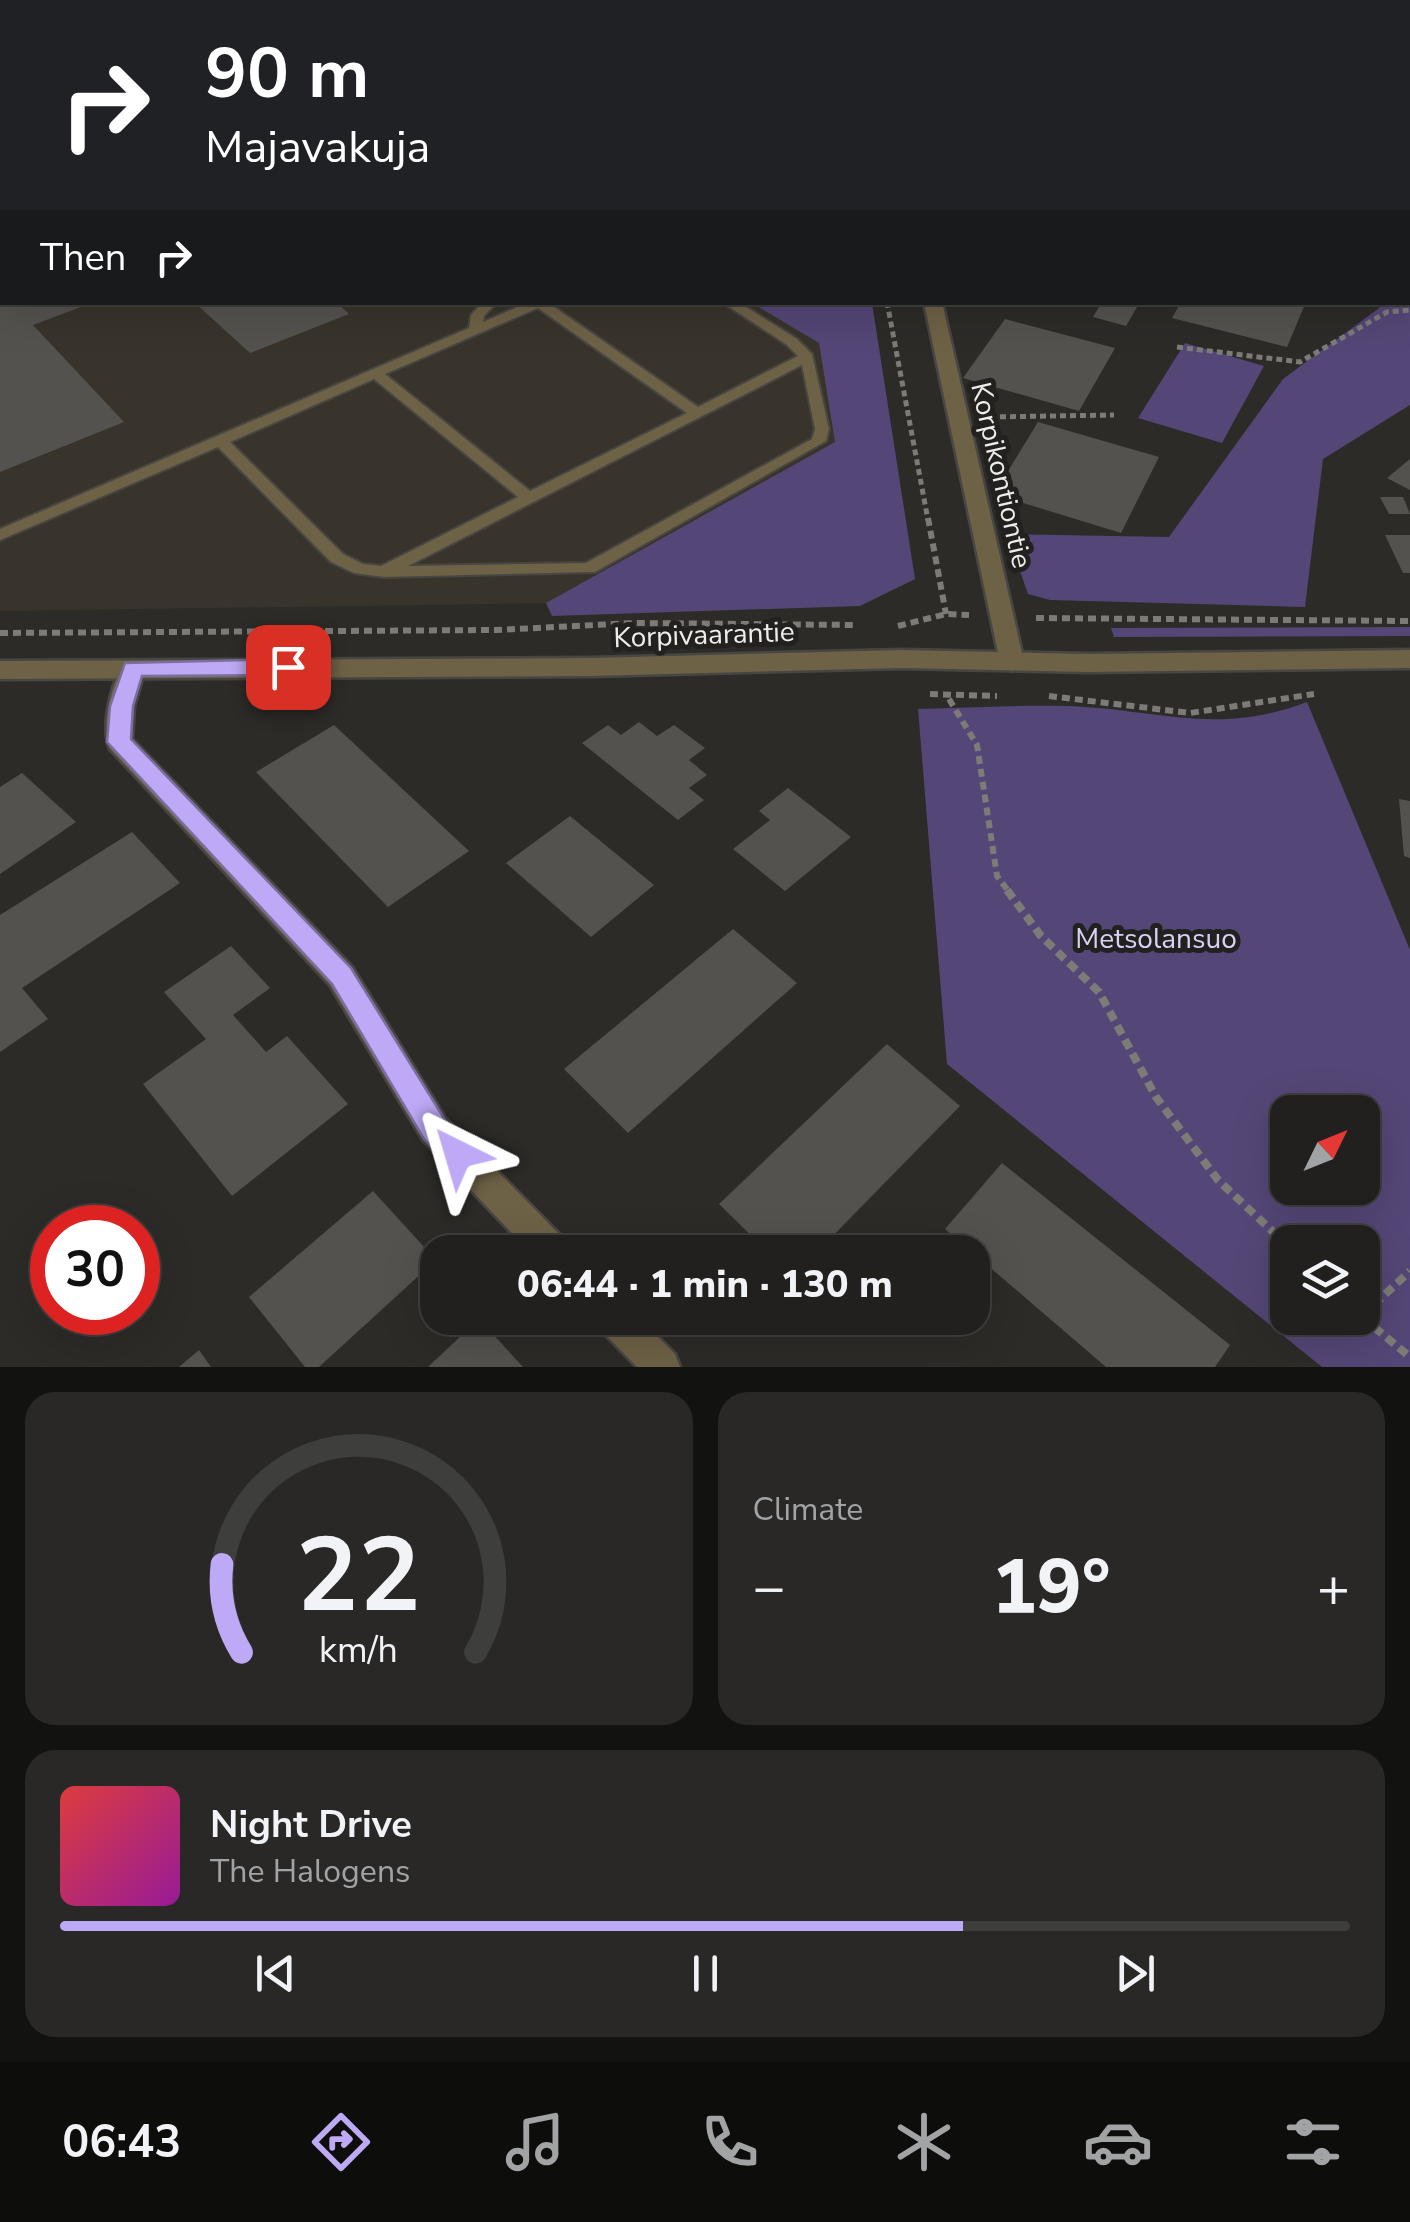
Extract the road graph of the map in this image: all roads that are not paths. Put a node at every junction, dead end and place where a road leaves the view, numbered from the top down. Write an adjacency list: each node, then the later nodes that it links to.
1 (488, 305): 6 (lane)
2 (535, 305): 6 (lane)
3 (543, 305): 9 (lane)
4 (733, 305): 7 (lane)
5 (933, 305): 15 (street, Korpikontiontie)
6 (475, 331): 8 (lane)
7 (807, 356): 9 (lane); 13 (lane)
8 (378, 374): 10 (lane); 11 (lane)
9 (697, 413): 11 (lane)
10 (220, 441): 12 (lane); 13 (lane)
11 (530, 498): 13 (lane)
12 (0, 535)
13 (384, 572)
14 (1410, 659): 15 (street, Korpivaarantie)
15 (1012, 662): 16 (street, Korpivaarantie)
16 (133, 668): 17 (street, Korpivaarantie); 18 (street)
17 (0, 670)
18 (536, 1235)
19 (631, 1335): 20 (street)
20 (662, 1367)

